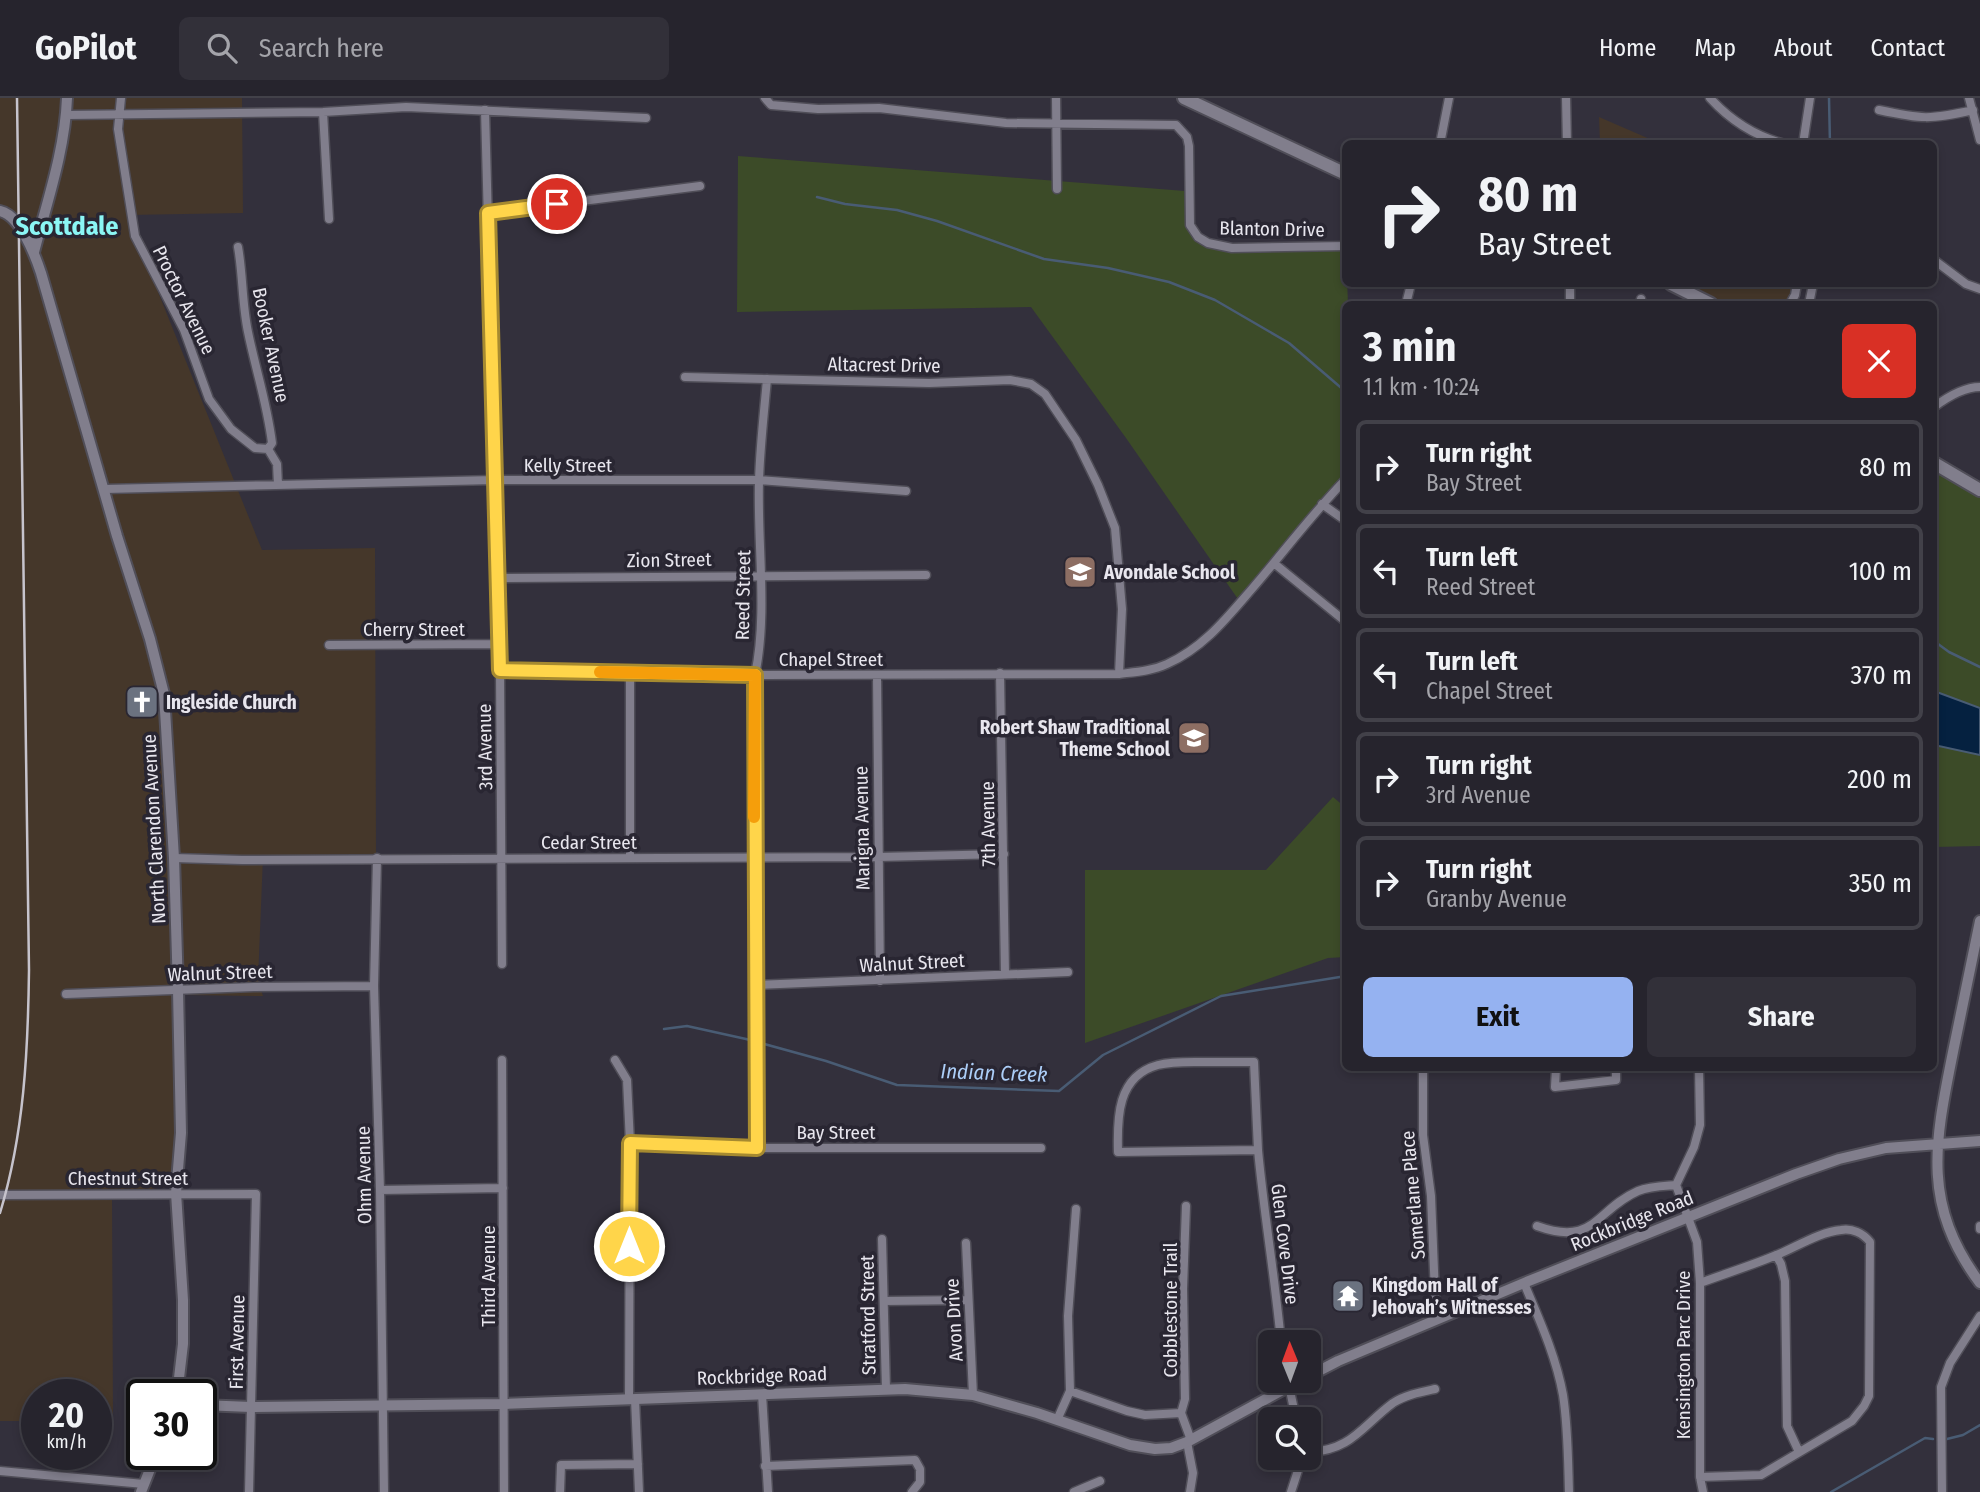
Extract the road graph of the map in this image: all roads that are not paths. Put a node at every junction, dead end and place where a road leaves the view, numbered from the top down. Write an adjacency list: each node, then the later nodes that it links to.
1 (67, 98): 15 (street)
2 (121, 98): 16 (street, Proctor Avenue)
3 (1056, 98): 18 (street)
4 (1184, 98): 24 (main road)
5 (1449, 98): 19 (street)
6 (1566, 98): 20 (street)
7 (1810, 98): 22 (street)
8 (1969, 98): 13 (street)
9 (1706, 99): 21 (street)
10 (768, 101): 18 (street)
11 (485, 110): 14 (street); 17 (street); 28 (street, 3rd Avenue)
12 (1879, 110): 13 (street)
13 (1972, 110): 23 (street)
14 (323, 112): 16 (street); 29 (street)
15 (66, 115): 16 (street); 32 (street)
16 (118, 115): 41 (street, Proctor Avenue)
17 (646, 118)
18 (1056, 123): 26 (street); 30 (street, Blanton Drive)
19 (1441, 140)
20 (1567, 140)
21 (1771, 140)
22 (1804, 140)
23 (1980, 140)
24 (1342, 172)
25 (700, 186): 28 (street)
26 (1057, 189)
27 (0, 211): 32 (street, North Clarendon Avenue)
28 (488, 213): 43 (street, 3rd Avenue)
29 (329, 219)
30 (1342, 246)
31 (238, 247): 41 (street, Booker Avenue)
32 (34, 252): 47 (street, North Clarendon Avenue)
33 (1937, 262): 35 (street)
34 (1677, 287): 36 (main road)
35 (1980, 289)
36 (1705, 301)
37 (685, 377): 38 (street, Altacrest Drive)
38 (767, 379): 44 (street, Reed Street); 62 (street, Altacrest Drive)
39 (1980, 387): 40 (street)
40 (1937, 405)
41 (268, 449): 46 (street)
42 (1937, 465): 48 (main road)
43 (494, 480): 44 (street, Kelly Street); 46 (street, Kelly Street); 55 (street, 3rd Avenue)
44 (759, 480): 49 (street, Kelly Street); 53 (street, Reed Street)
45 (1342, 483): 50 (street, Chapel Street)
46 (278, 485): 47 (street, Kelly Street)
47 (105, 489): 68 (street, North Clarendon Avenue)
48 (1980, 490)
49 (906, 491)
50 (1322, 504): 51 (street); 52 (street, Chapel Street)
51 (1342, 518)
52 (1275, 564): 56 (street); 62 (street, Chapel Street)
53 (760, 574): 54 (street, Zion Street); 55 (street, Zion Street); 63 (street, Reed Street)
54 (926, 575)
55 (497, 578): 58 (street, 3rd Avenue)
56 (1342, 619)
57 (329, 645): 58 (street, Cherry Street)
58 (499, 645): 59 (street, 3rd Avenue)
59 (500, 670): 60 (street, Chapel Street); 70 (street, 3rd Avenue)
60 (630, 672): 63 (street, Chapel Street); 71 (street)
61 (1000, 673): 62 (street, Chapel Street); 64 (street, Chapel Street); 65 (street, 7th Avenue)
62 (1119, 674)
63 (755, 675): 64 (street, Chapel Street); 66 (street, Reed Street)
64 (877, 675): 67 (street, Marigna Avenue)
65 (1004, 854): 67 (street, Cedar Street); 75 (street, 7th Avenue)
66 (754, 857): 67 (street, Cedar Street); 71 (street, Cedar Street); 77 (street, Reed Street)
67 (878, 857): 76 (street, Marigna Avenue)
68 (174, 858): 69 (street, Cedar Street); 79 (street, North Clarendon Avenue)
69 (377, 858): 70 (street, Cedar Street); 78 (street, Ohm Avenue)
70 (503, 858): 71 (street, Cedar Street); 73 (street, 3rd Avenue)
71 (630, 858)
72 (1980, 921): 89 (street)
73 (502, 964)
74 (1068, 972): 75 (street, Walnut Street)
75 (1005, 974): 76 (street, Walnut Street)
76 (880, 981): 77 (street, Walnut Street)
77 (757, 985): 90 (street, Reed Street)
78 (374, 986): 79 (street, Walnut Street); 95 (street, Ohm Avenue)
79 (178, 990): 80 (street, Walnut Street); 96 (street, North Clarendon Avenue)
80 (66, 994)
81 (502, 1060): 94 (street, Third Avenue)
82 (615, 1060): 88 (street)
83 (1423, 1071): 112 (street, Somerlane Place)
84 (1556, 1071): 85 (street)
85 (1616, 1071)
86 (1699, 1071): 93 (street)
87 (1980, 1140): 89 (street, Rockbridge Road)
88 (630, 1143): 90 (street, Bay Street); 122 (street)
89 (1937, 1143): 101 (street, Rockbridge Road); 108 (street)
90 (757, 1148): 91 (street, Bay Street)
91 (1041, 1148)
92 (1258, 1150): 92 (street, Glen Cove Drive); 113 (street, Glen Cove Drive)
93 (1676, 1185): 101 (street, Kensington Parc Drive); 102 (street)
94 (503, 1188): 95 (street); 123 (street, Third Avenue)
95 (380, 1190): 124 (street, Ohm Avenue)
96 (176, 1193): 97 (street, Chestnut Street); 98 (street, Chestnut Street); 115 (street, North Clarendon Avenue)
97 (257, 1194): 126 (street, First Avenue)
98 (0, 1195)
99 (1186, 1206): 127 (street, Cobblestone Trail)
100 (1076, 1209): 118 (street)
101 (1689, 1218): 106 (street, Rockbridge Road); 107 (street, Kensington Parc Drive)
102 (1537, 1226)
103 (882, 1239): 110 (street, Stratford Street)
104 (966, 1243): 109 (street, Avon Drive)
105 (1776, 1255): 107 (street); 131 (street); 131 (street)
106 (1524, 1283): 112 (street, Rockbridge Road); 150 (street)
107 (1700, 1283): 137 (street, Kensington Parc Drive)
108 (1980, 1283)
109 (968, 1300): 110 (street); 121 (street, Avon Drive)
110 (884, 1301): 116 (street, Stratford Street)
111 (1980, 1316): 152 (street)
112 (1436, 1320): 114 (street, Rockbridge Road)
113 (1280, 1330)
114 (1321, 1371)
115 (180, 1379)
116 (886, 1389): 120 (street, Rockbridge Road); 121 (street, Rockbridge Road)
117 (1435, 1389): 130 (street)
118 (1070, 1391): 127 (street); 128 (street)
119 (1273, 1393): 129 (street, Rockbridge Road)
120 (762, 1394): 122 (street, Rockbridge Road); 133 (street)
121 (973, 1395): 128 (street, Rockbridge Road)
122 (632, 1399): 123 (street, Rockbridge Road); 132 (street)
123 (503, 1404): 124 (street, Rockbridge Road); 142 (street, Third Avenue)
124 (383, 1405): 126 (street, Rockbridge Road); 141 (street, Ohm Avenue)
125 (217, 1406): 126 (street, Rockbridge Road)
126 (251, 1407): 140 (street, First Avenue)
127 (1181, 1413): 129 (street, Cobblestone Trail)
128 (1057, 1420): 129 (street, Rockbridge Road)
129 (1189, 1441): 148 (street, Cobblestone Trail)
130 (1321, 1450)
131 (1799, 1452): 137 (street)
132 (638, 1464): 143 (street); 144 (street)
133 (765, 1466): 145 (street); 146 (street)
134 (150, 1470): 139 (street)
135 (1298, 1470): 149 (street)
136 (0, 1471): 139 (street)
137 (1700, 1477): 151 (street, Kensington Parc Drive)
138 (1100, 1481): 147 (street)
139 (143, 1488)
140 (249, 1492)
141 (384, 1492)
142 (504, 1492)
143 (560, 1492)
144 (639, 1492)
145 (768, 1492)
146 (912, 1492)
147 (1074, 1492)
148 (1190, 1492)
149 (1291, 1492)
150 (1569, 1492)
151 (1703, 1492)
152 (1942, 1492)

